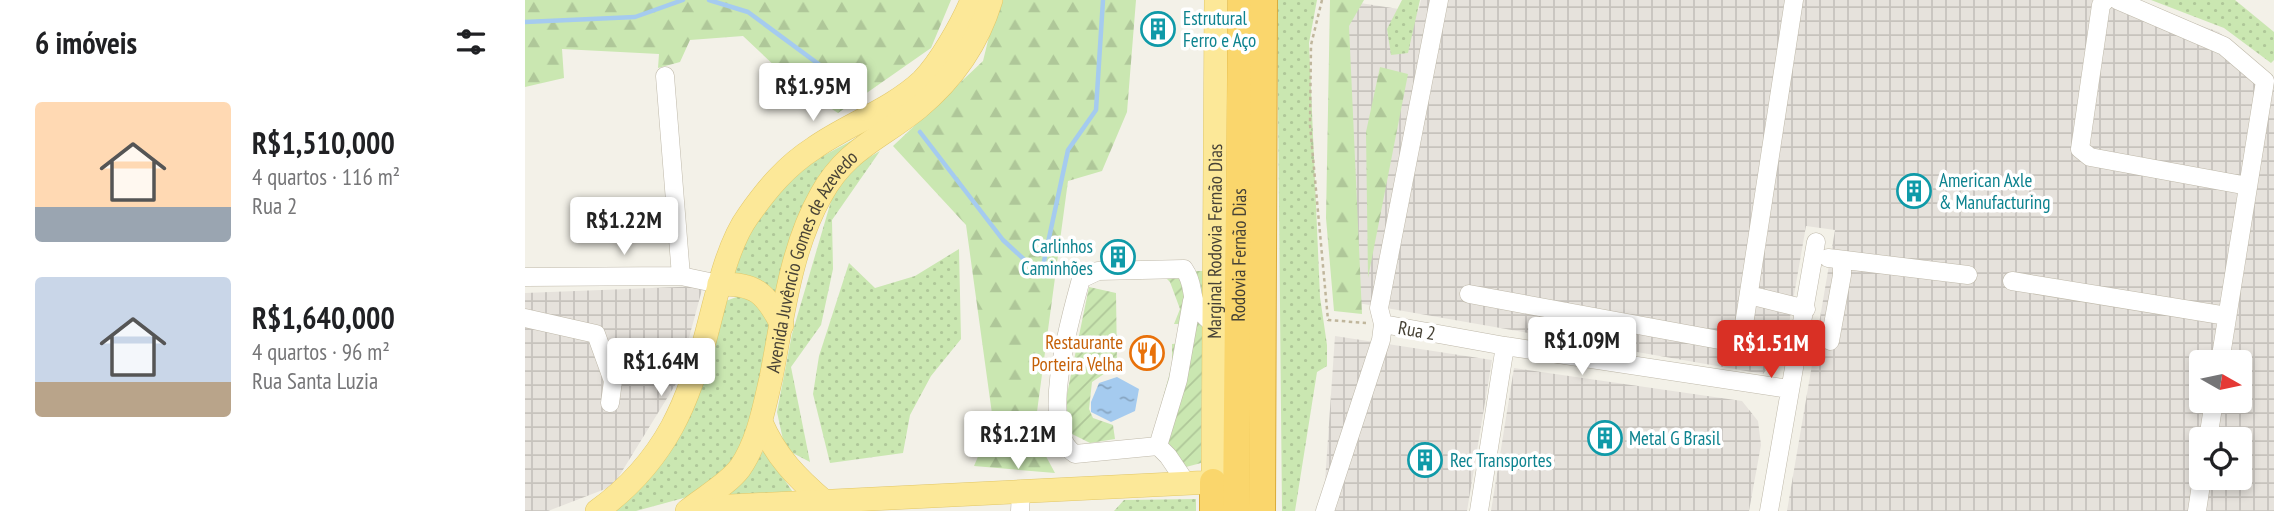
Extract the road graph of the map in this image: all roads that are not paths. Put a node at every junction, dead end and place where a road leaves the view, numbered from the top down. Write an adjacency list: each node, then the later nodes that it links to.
1 (972, 0): 19 (main road, Avenida Juvêncio Gomes de Azevedo)
2 (991, 0): 28 (main road, Avenida Juvêncio Gomes de Azevedo)
3 (1205, 0): 12 (main road)
4 (1216, 0): 12 (main road, Marginal Rodovia Fernão Dias)
5 (1241, 0): 44 (highway, Rodovia Fernão Dias)
6 (1264, 0): 45 (highway, Rodovia Fernão Dias)
7 (1439, 0): 27 (street)
8 (1794, 0): 21 (street)
9 (2106, 0): 13 (street)
10 (2117, 0): 13 (street)
11 (665, 76): 16 (street)
12 (1215, 100): 26 (main road, Marginal Rodovia Fernão Dias)
13 (2248, 186): 24 (street)
14 (1837, 259): 15 (street); 23 (street); 29 (street)
15 (1968, 275)
16 (681, 276): 17 (street); 19 (street)
17 (525, 277)
18 (2012, 281): 24 (street)
19 (719, 284): 28 (main road); 40 (main road, Avenida Juvêncio Gomes de Azevedo)
20 (1469, 294): 21 (street)
21 (1749, 295): 23 (street)
22 (1192, 302): 26 (street); 35 (street); 35 (street)
23 (1805, 309): 32 (street)
24 (2227, 316): 31 (street)
25 (525, 318): 33 (street)
26 (1212, 323): 36 (main road, Marginal Rodovia Fernão Dias)
27 (1383, 324): 30 (street, Rua 2); 46 (street)
28 (782, 325): 34 (main road, Avenida Juvêncio Gomes de Azevedo)
29 (1830, 341)
30 (1505, 346): 32 (street, Rua 2); 47 (street)
31 (2222, 350)
32 (1789, 389): 48 (street)
33 (610, 403)
34 (761, 422): 38 (main road); 41 (main road, Avenida Juvêncio Gomes de Azevedo)
35 (1158, 446): 36 (street)
36 (1200, 483): 39 (main road); 43 (highway)
37 (2200, 490): 49 (street)
38 (825, 502): 39 (main road); 42 (main road)
39 (1020, 502)
40 (597, 511)
41 (687, 511)
42 (712, 511)
43 (1213, 511)
44 (1236, 511)
45 (1262, 511)
46 (1325, 511)
47 (1479, 511)
48 (1769, 511)
49 (2197, 511)

